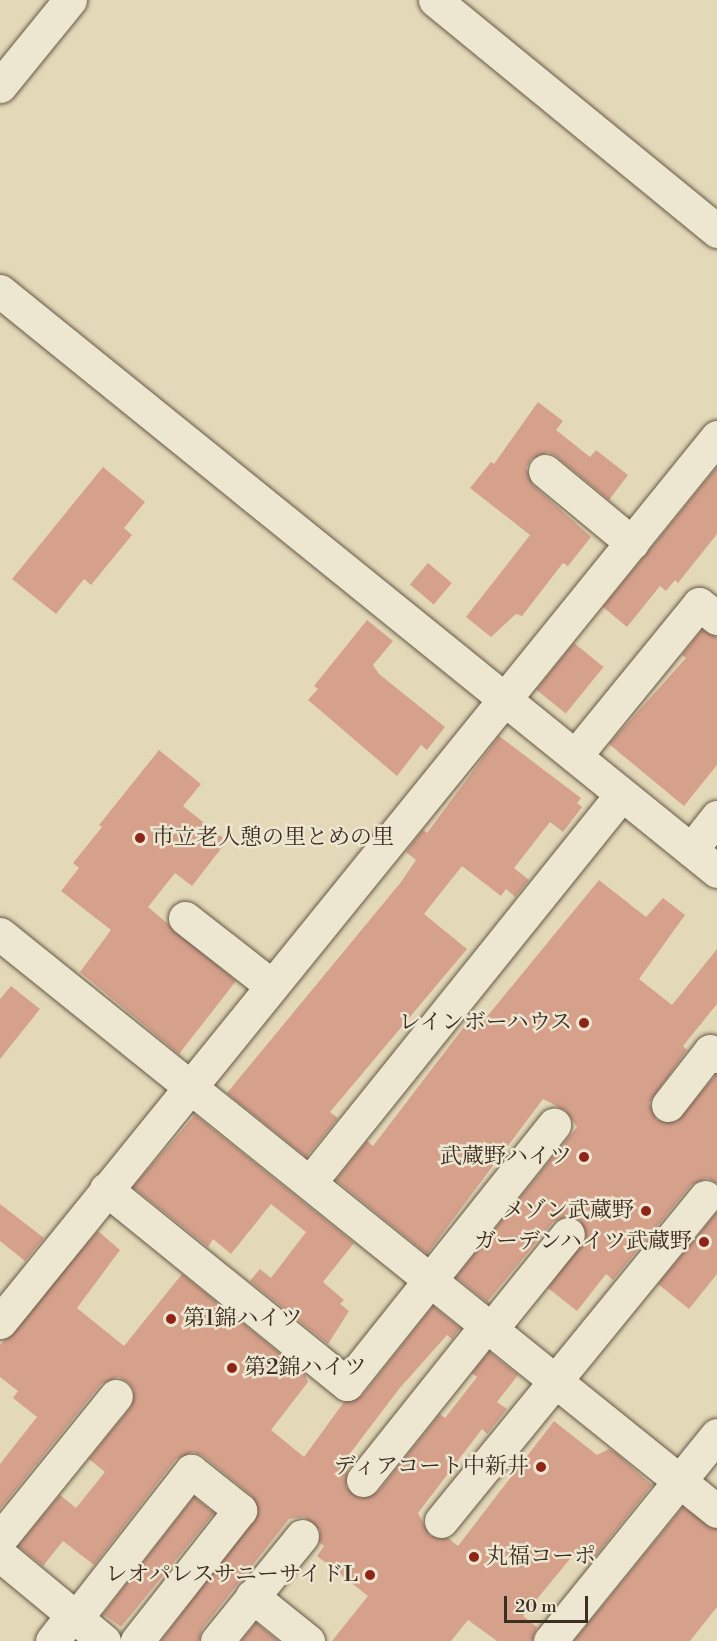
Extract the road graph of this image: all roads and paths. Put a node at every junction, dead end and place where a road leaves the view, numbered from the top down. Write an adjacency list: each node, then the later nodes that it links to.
1 (70, 0): 3 (street)
2 (435, 0): 4 (street)
3 (0, 86)
4 (717, 231)
5 (0, 291): 10 (street)
6 (717, 437): 8 (street)
7 (545, 471): 8 (street)
8 (632, 543): 10 (street)
9 (717, 618): 11 (street)
10 (506, 700): 11 (street); 18 (street)
11 (575, 756): 12 (street)
12 (621, 795): 14 (street); 23 (street)
13 (717, 817): 14 (street)
14 (691, 850): 15 (street)
15 (717, 871)
16 (185, 918): 18 (street)
17 (0, 934): 20 (street)
18 (272, 986): 20 (street)
19 (717, 1056): 21 (street)
20 (189, 1088): 23 (street); 24 (street)
21 (668, 1105)
22 (554, 1125): 27 (street)
23 (310, 1182): 27 (street)
24 (105, 1189): 27 (street); 28 (street)
25 (705, 1197): 30 (street)
26 (568, 1234): 29 (street)
27 (430, 1281): 29 (street)
28 (0, 1322)
29 (488, 1328): 30 (street); 33 (street)
30 (555, 1380): 34 (street); 36 (street)
31 (116, 1396): 38 (street)
32 (717, 1435): 34 (street)
33 (363, 1480)
34 (680, 1480): 35 (street); 47 (street)
35 (717, 1511)
36 (441, 1521)
37 (302, 1536): 40 (street)
38 (0, 1539)
39 (0, 1556): 41 (street)
40 (252, 1596): 45 (street); 46 (street)
41 (74, 1617): 42 (street); 43 (street); 44 (street)
42 (52, 1641)
43 (104, 1641)
44 (137, 1641)
45 (217, 1641)
46 (308, 1641)
47 (550, 1641)

